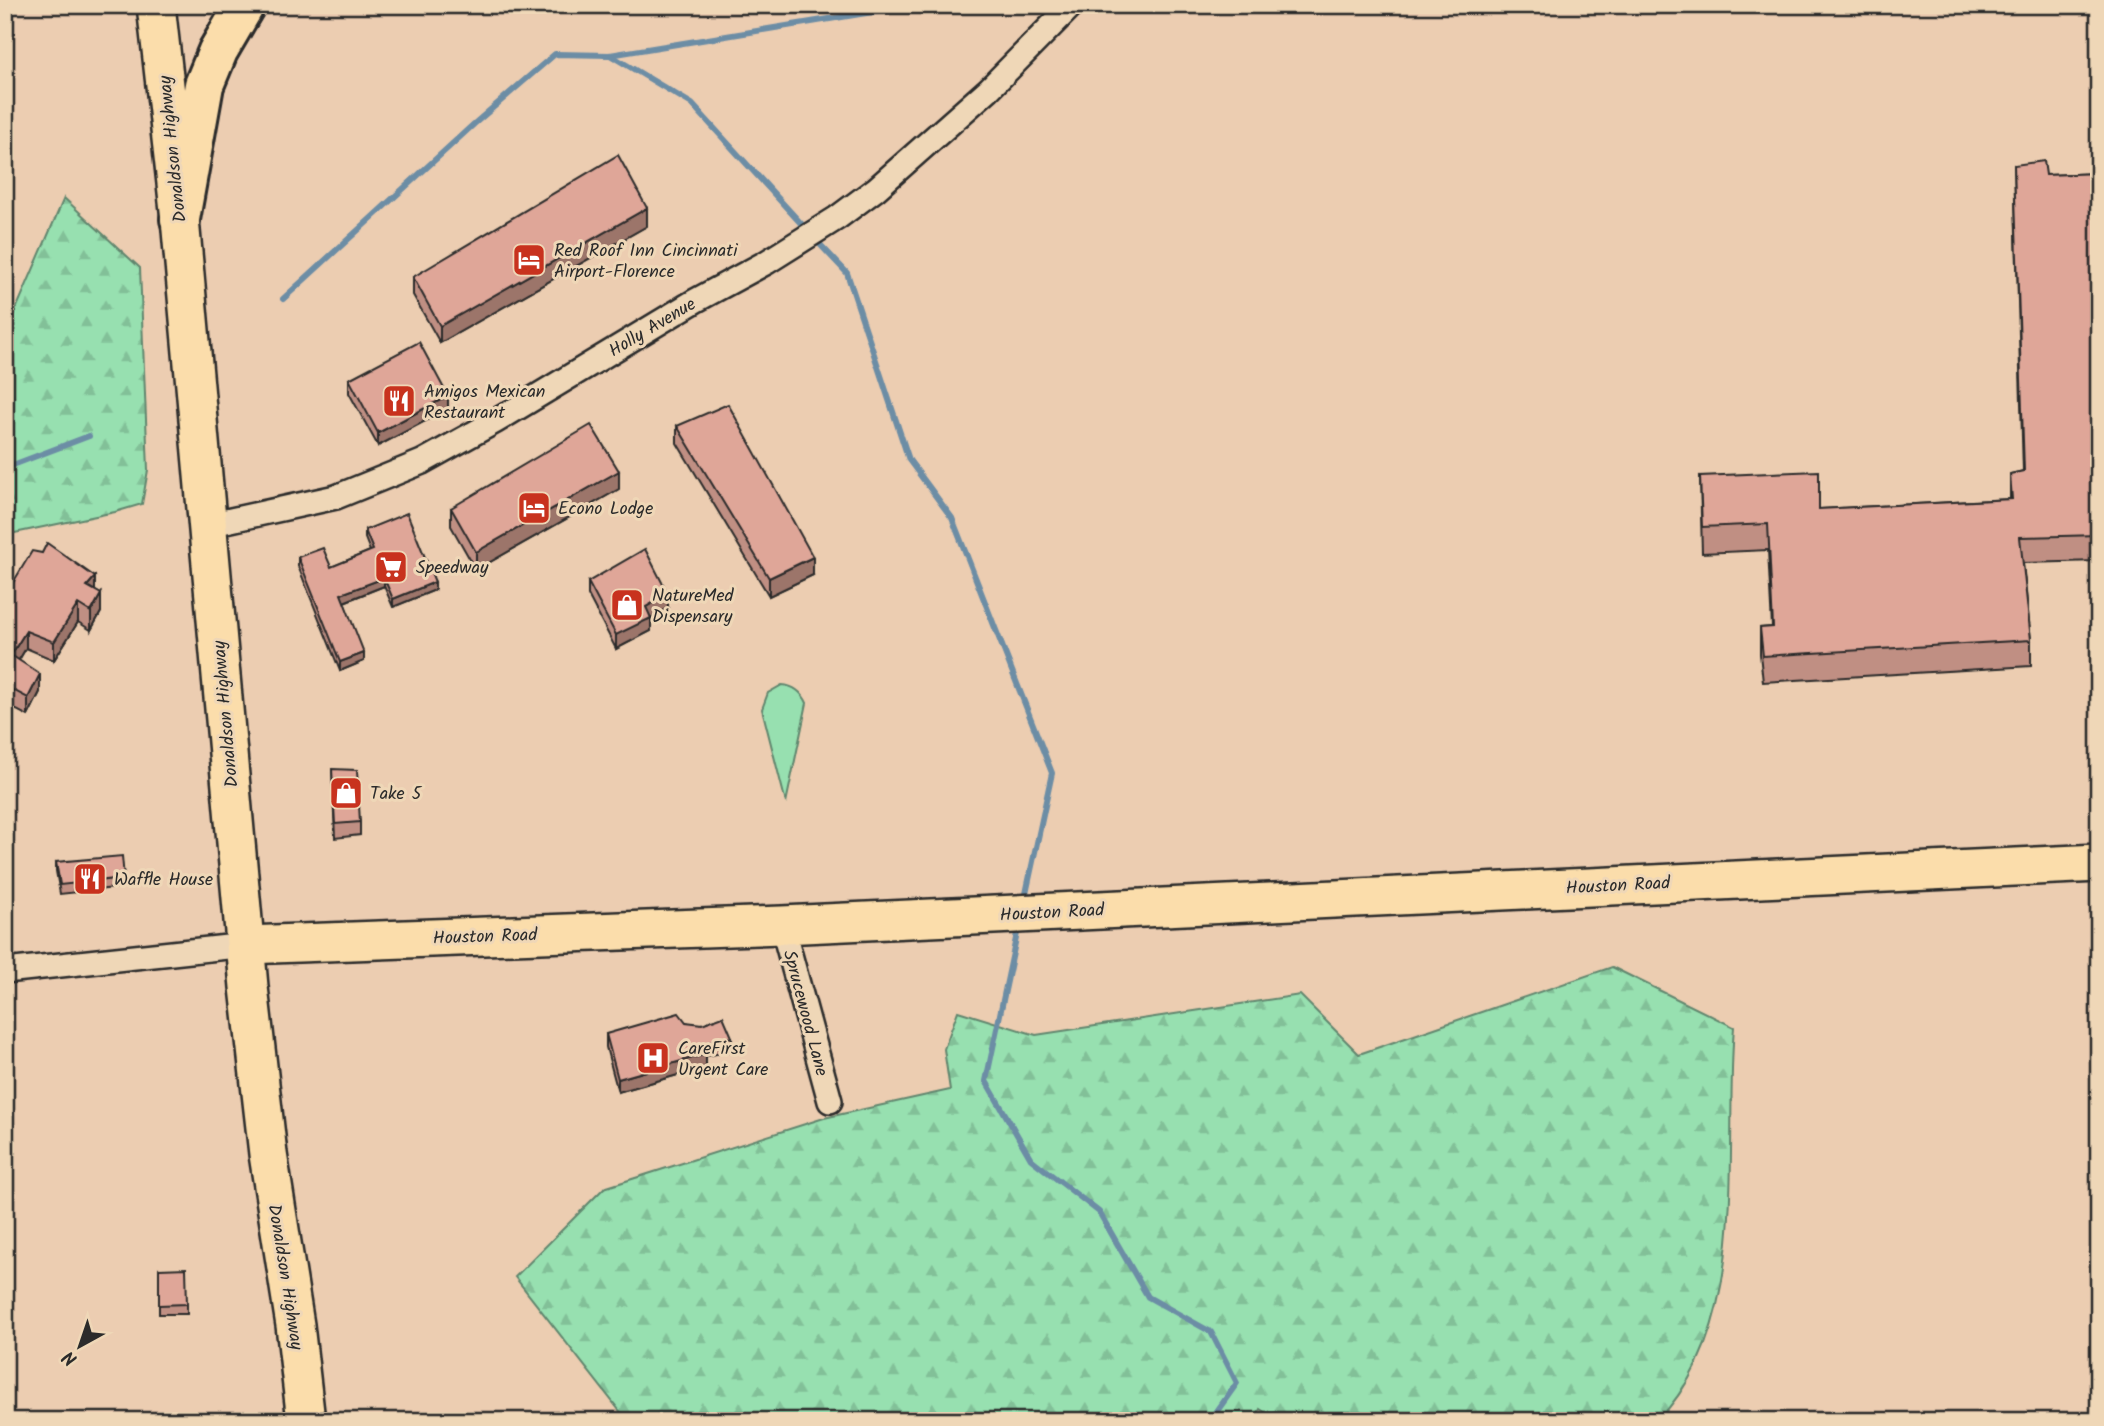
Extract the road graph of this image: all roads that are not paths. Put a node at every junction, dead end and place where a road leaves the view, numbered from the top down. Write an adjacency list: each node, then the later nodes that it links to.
1 (156, 5): 4 (main road, Donaldson Highway)
2 (245, 5): 4 (highway)
3 (1072, 5): 5 (street, Holly Avenue)
4 (180, 219): 5 (main road, Donaldson Highway)
5 (208, 525): 8 (main road, Donaldson Highway)
6 (2099, 863): 7 (main road, Houston Road)
7 (782, 925): 8 (main road, Houston Road); 10 (street, Sprucewood Lane)
8 (246, 944): 9 (street, Houston Road); 11 (main road, Donaldson Highway)
9 (5, 971)
10 (830, 1101)
11 (306, 1421)

